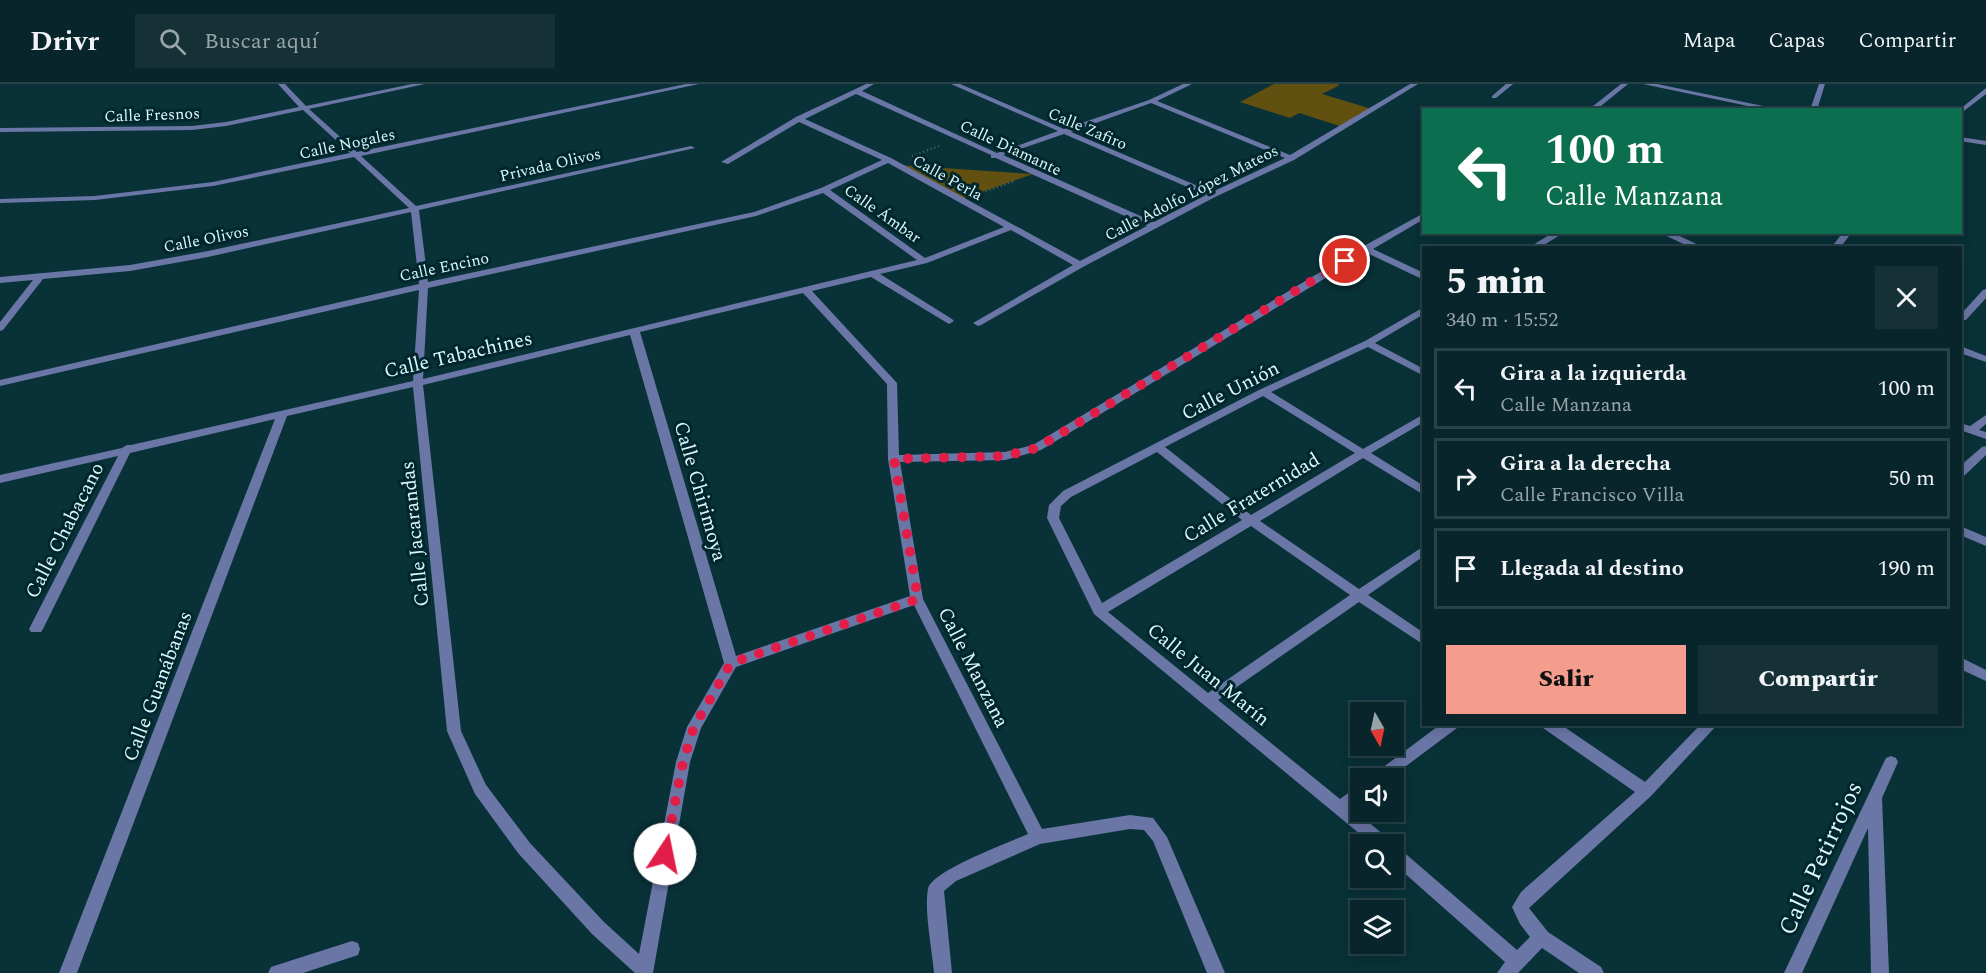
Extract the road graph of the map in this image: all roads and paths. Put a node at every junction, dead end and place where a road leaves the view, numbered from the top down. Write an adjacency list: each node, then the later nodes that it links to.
1 (281, 84): 16 (street)
2 (422, 84): 16 (street, Calle Fresnos)
3 (696, 84): 28 (street, Calle Nogales)
4 (871, 84): 13 (street)
5 (954, 84): 23 (street, Calle Zafiro)
6 (1189, 84): 15 (street)
7 (1415, 84): 30 (street, Calle Adolfo López Mateos)
8 (1510, 84): 14 (street)
9 (1625, 84): 17 (street)
10 (1646, 84): 18 (street)
11 (1822, 84): 19 (street)
12 (1986, 90): 20 (street)
13 (856, 91): 21 (street); 24 (street, Calle Diamante)
14 (1494, 97)
15 (1151, 101): 23 (street); 30 (street)
16 (304, 108): 22 (street, Calle Fresnos); 28 (street)
17 (1594, 108)
18 (1770, 108)
19 (1814, 108)
20 (1962, 110)
21 (799, 119): 31 (street); 32 (street, Calle Perla)
22 (0, 130)
23 (1064, 133): 29 (street); 35 (street, Calle Zafiro)
24 (962, 138): 29 (street, Calle Diamante); 32 (path)
25 (1962, 139): 26 (street)
26 (1986, 143)
27 (691, 148): 38 (street, Privada Olivos)
28 (356, 154): 36 (street, Calle Nogales); 38 (street)
29 (994, 156): 33 (street, Calle Diamante)
30 (1291, 158): 35 (street, Calle Adolfo López Mateos)
31 (725, 162)
32 (890, 162): 34 (street, Calle Encino); 37 (street, Calle Perla)
33 (1034, 174): 37 (path); 40 (street, Calle Diamante)
34 (824, 190): 49 (street, Calle Ámbar); 55 (street, Calle Encino)
35 (1212, 195): 40 (street, Calle Adolfo López Mateos)
36 (0, 201)
37 (959, 201): 41 (street, Calle Perla)
38 (415, 209): 53 (street, Calle Olivos); 55 (street, Calle Jacarandas)
39 (1422, 216): 48 (street)
40 (1155, 226): 50 (street, Calle Adolfo López Mateos)
41 (1012, 227): 49 (street, Calle Tabachines); 50 (street, Calle Perla)
42 (1558, 234): 45 (street)
43 (1667, 234): 46 (street)
44 (1846, 234): 47 (street)
45 (1538, 246)
46 (1696, 246)
47 (1837, 246)
48 (1365, 249): 52 (street); 81 (street)
49 (924, 261): 51 (street, Calle Tabachines)
50 (1080, 266): 61 (street, Calle Adolfo López Mateos)
51 (873, 274): 56 (street, Calle Tabachines); 60 (street)
52 (1422, 276)
53 (39, 278): 54 (street, Calle Olivos); 62 (street)
54 (0, 280)
55 (424, 286): 68 (street, Calle Encino); 69 (street, Calle Jacarandas)
56 (805, 289): 63 (street, Calle Tabachines); 81 (street, Calle Manzana)
57 (1986, 292): 59 (street)
58 (1422, 311): 64 (street, Calle Unión)
59 (1963, 318)
60 (949, 321)
61 (978, 323)
62 (0, 328)
63 (634, 330): 69 (street, Calle Tabachines); 95 (street, Calle Chirimoya)
64 (1368, 343): 67 (street); 70 (street, Calle Unión)
65 (1962, 350): 66 (street)
66 (1986, 359)
67 (1422, 372)
68 (0, 383)
69 (418, 383): 71 (street, Calle Tabachines); 114 (street, Calle Jacarandas)
70 (1263, 392): 78 (street, Calle Unión); 80 (street)
71 (283, 413): 77 (street, Calle Tabachines); 115 (street, Calle Guanábanas)
72 (1422, 418): 80 (street, Calle Fraternidad)
73 (1986, 418): 75 (street)
74 (1962, 427): 75 (street)
75 (1972, 430): 76 (street)
76 (1986, 436)
77 (127, 448): 83 (street, Calle Tabachines); 93 (street, Calle Chabacano)
78 (1159, 448): 85 (street, Calle Unión); 86 (street)
79 (1986, 449): 82 (street)
80 (1362, 453): 84 (street); 86 (street, Calle Fraternidad)
81 (894, 459): 91 (street, Calle Manzana)
82 (1962, 471)
83 (0, 479)
84 (1422, 490)
85 (1055, 505): 92 (street, Calle Juan Marín)
86 (1249, 519): 90 (street); 92 (street, Calle Fraternidad)
87 (1962, 531): 88 (street)
88 (1986, 542)
89 (1422, 551): 90 (street)
90 (1358, 596): 94 (street); 98 (street)
91 (918, 599): 95 (street); 109 (street, Calle Manzana)
92 (1098, 611): 98 (street, Calle Juan Marín)
93 (36, 629)
94 (1422, 639)
95 (731, 663): 114 (street)
96 (1962, 663): 97 (street)
97 (1985, 672)
98 (1208, 700): 107 (street, Calle Juan Marín)
99 (1449, 726): 103 (street)
100 (1551, 726): 104 (street)
101 (1709, 726): 104 (street)
102 (1891, 762): 105 (street, Calle Petirrojos)
103 (1393, 768)
104 (1646, 791): 111 (street)
105 (1875, 797): 120 (street, Calle Petirrojos); 121 (street)
106 (1350, 800): 107 (street)
107 (1340, 808): 108 (street, Calle Juan Marín)
108 (1371, 834)
109 (1038, 837): 117 (street); 118 (street)
110 (1404, 864): 113 (street)
111 (1541, 938): 113 (street); 119 (street)
112 (352, 949): 116 (street)
113 (1512, 967)
114 (644, 971)
115 (68, 973)
116 (277, 973)
117 (943, 973)
118 (1216, 973)
119 (1595, 973)
120 (1793, 973)
121 (1880, 973)

